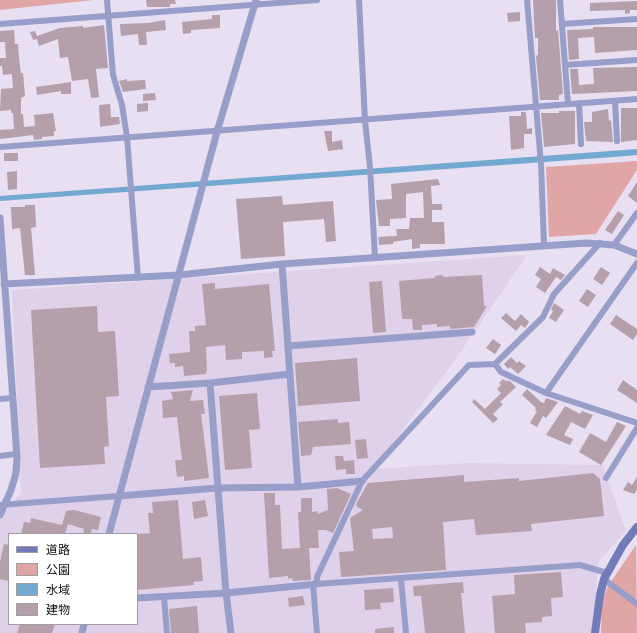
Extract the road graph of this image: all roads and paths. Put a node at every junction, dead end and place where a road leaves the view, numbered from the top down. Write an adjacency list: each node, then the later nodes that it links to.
1 (107, 0): 7 (street)
2 (317, 0): 6 (street)
3 (359, 0): 18 (street)
4 (527, 0): 17 (street)
5 (560, 0): 10 (street)
6 (255, 2): 7 (street); 19 (street)
7 (109, 17): 9 (street); 20 (street)
8 (637, 19): 10 (street)
9 (0, 24)
10 (562, 24): 12 (street)
11 (637, 60): 12 (street)
12 (565, 65): 16 (street)
13 (637, 99): 14 (street)
14 (615, 101): 15 (street); 21 (street)
15 (579, 103): 16 (street); 22 (street)
16 (568, 104): 17 (street)
17 (536, 107): 18 (street); 28 (street)
18 (365, 121): 19 (street); 30 (street)
19 (217, 132): 20 (street); 33 (street)
20 (127, 138): 23 (street); 34 (street)
21 (617, 141)
22 (581, 144)
23 (0, 147)
24 (637, 213): 27 (street)
25 (0, 218): 35 (street)
26 (600, 243): 27 (street); 28 (street); 38 (street)
27 (614, 245): 29 (street)
28 (544, 246): 30 (street)
29 (637, 254)
30 (375, 258): 31 (street)
31 (282, 264): 33 (street); 37 (street)
32 (637, 264): 42 (street)
33 (180, 275): 34 (street); 41 (street)
34 (138, 278): 35 (street)
35 (2, 284): 43 (street)
36 (472, 332): 37 (street)
37 (288, 346): 39 (street)
38 (495, 364): 42 (street); 50 (street)
39 (290, 374): 40 (street); 51 (street)
40 (210, 383): 41 (street); 52 (street)
41 (148, 387): 53 (street)
42 (546, 392): 45 (street)
43 (12, 398): 44 (street); 47 (street)
44 (0, 399)
45 (637, 423)
46 (637, 428): 49 (street)
47 (16, 454): 48 (street); 54 (street)
48 (0, 456)
49 (606, 478)
50 (362, 481): 51 (street); 60 (street)
51 (298, 487): 52 (street)
52 (217, 488): 53 (street); 61 (street)
53 (119, 496): 54 (street); 57 (street)
54 (2, 505): 55 (street)
55 (0, 515)
56 (637, 527): 58 (main road)
57 (109, 533)
58 (606, 576): 59 (street); 64 (street); 69 (main road)
59 (401, 579): 60 (street); 68 (street)
60 (315, 584): 61 (street); 67 (street)
61 (226, 593): 62 (street); 66 (street)
62 (164, 597): 63 (street); 65 (street)
63 (138, 598)
64 (637, 604)
65 (167, 633)
66 (230, 633)
67 (317, 633)
68 (406, 633)
69 (595, 633)

